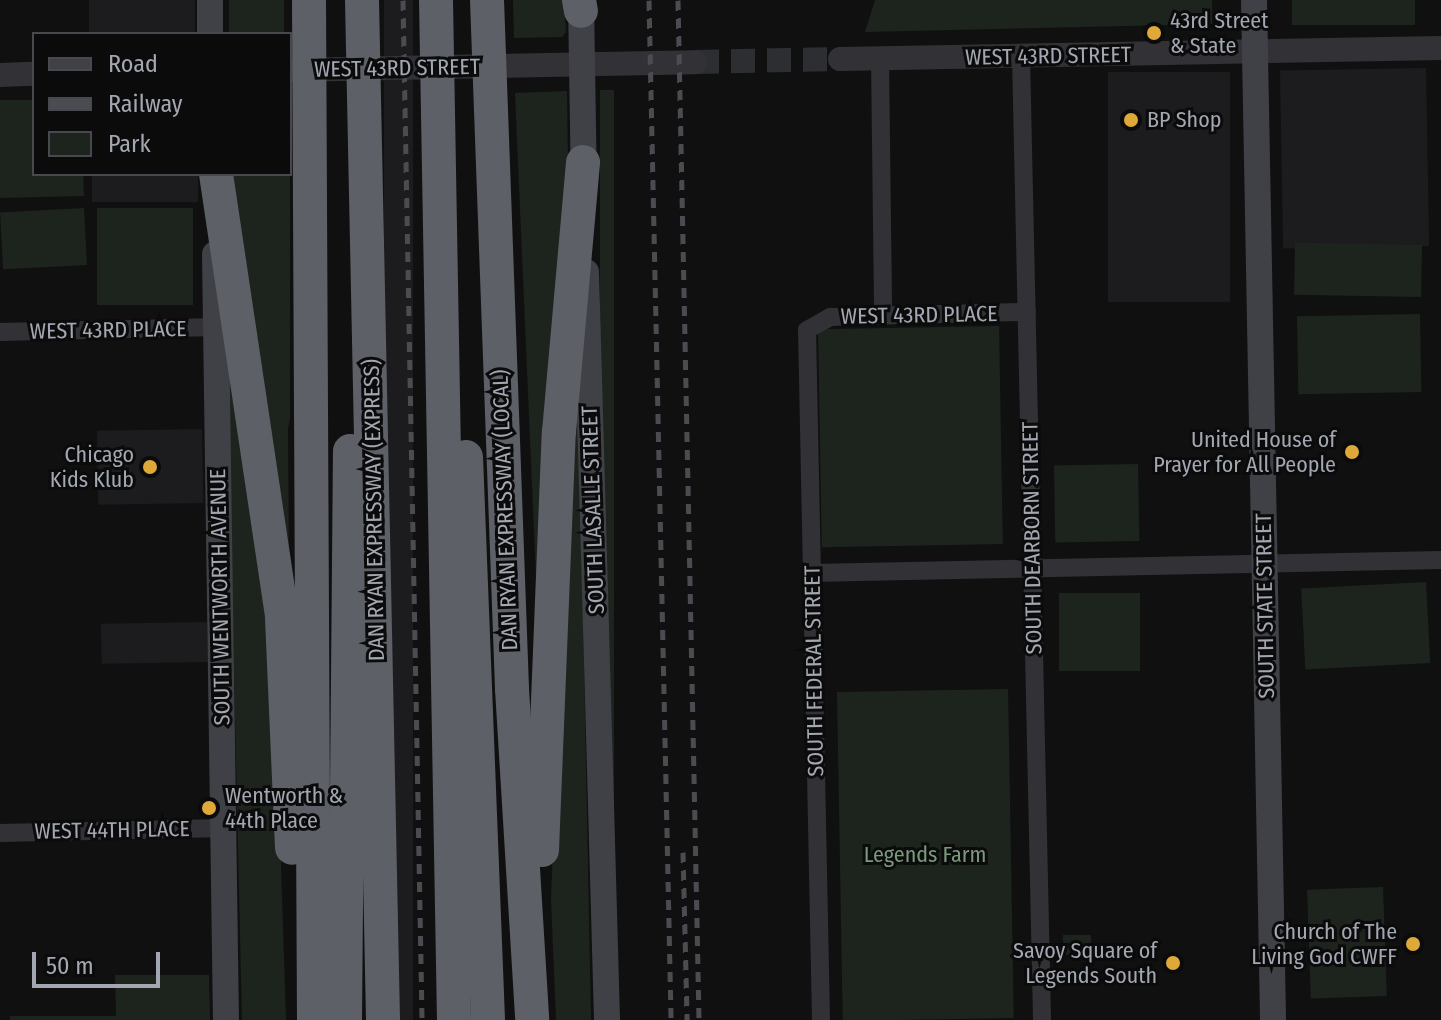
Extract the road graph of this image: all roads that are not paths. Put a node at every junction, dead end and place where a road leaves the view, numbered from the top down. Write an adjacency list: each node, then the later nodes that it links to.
1 (210, 0): 8 (main road)
2 (309, 0): 36 (highway)
3 (362, 0): 25 (highway, DAN RYAN EXPRESSWAY (EXPRESS))
4 (436, 0): 22 (highway)
5 (487, 0): 35 (highway, DAN RYAN EXPRESSWAY (LOCAL))
6 (1254, 0): 10 (main road, SOUTH STATE STREET)
7 (580, 4): 15 (main road, SOUTH LASALLE STREET)
8 (210, 32)
9 (1441, 48): 10 (street, WEST 43RD STREET)
10 (1255, 52): 11 (street, WEST 43RD STREET); 30 (main road, SOUTH STATE STREET)
11 (1021, 56): 13 (street, WEST 43RD STREET); 23 (street, SOUTH DEARBORN STREET)
12 (840, 59): 13 (street, WEST 43RD STREET)
13 (880, 59): 24 (street)
14 (695, 62): 15 (street, WEST 43RD STREET)
15 (582, 65): 16 (street, WEST 43RD STREET); 19 (main road, SOUTH LASALLE STREET)
16 (292, 70)
17 (32, 74): 18 (street)
18 (0, 75)
19 (583, 162): 35 (highway); 43 (main road, SOUTH LASALLE STREET)
20 (215, 176): 36 (highway)
21 (215, 176): 27 (main road, SOUTH WENTWORTH AVENUE)
22 (440, 212): 40 (highway); 41 (highway)
23 (1027, 312): 24 (street, WEST 43RD PLACE); 31 (street, SOUTH DEARBORN STREET)
24 (883, 315): 26 (street, WEST 43RD PLACE)
25 (370, 324): 38 (highway); 39 (highway, DAN RYAN EXPRESSWAY (EXPRESS))
26 (813, 324): 32 (street, SOUTH FEDERAL STREET)
27 (216, 327): 28 (street, WEST 43RD PLACE); 33 (main road, SOUTH WENTWORTH AVENUE)
28 (0, 332)
29 (1441, 560): 30 (street)
30 (1265, 563): 31 (street); 46 (main road, SOUTH STATE STREET)
31 (1032, 568): 32 (street); 45 (street, SOUTH DEARBORN STREET)
32 (812, 573): 44 (street, SOUTH FEDERAL STREET)
33 (224, 828): 34 (street, WEST 44TH PLACE); 37 (main road, SOUTH WENTWORTH AVENUE)
34 (0, 833)
35 (529, 941): 42 (highway, DAN RYAN EXPRESSWAY (LOCAL))
36 (314, 1014)
37 (226, 1020)
38 (345, 1020)
39 (383, 1020)
40 (454, 1020)
41 (488, 1020)
42 (532, 1020)
43 (607, 1020)
44 (821, 1020)
45 (1042, 1020)
46 (1273, 1020)

